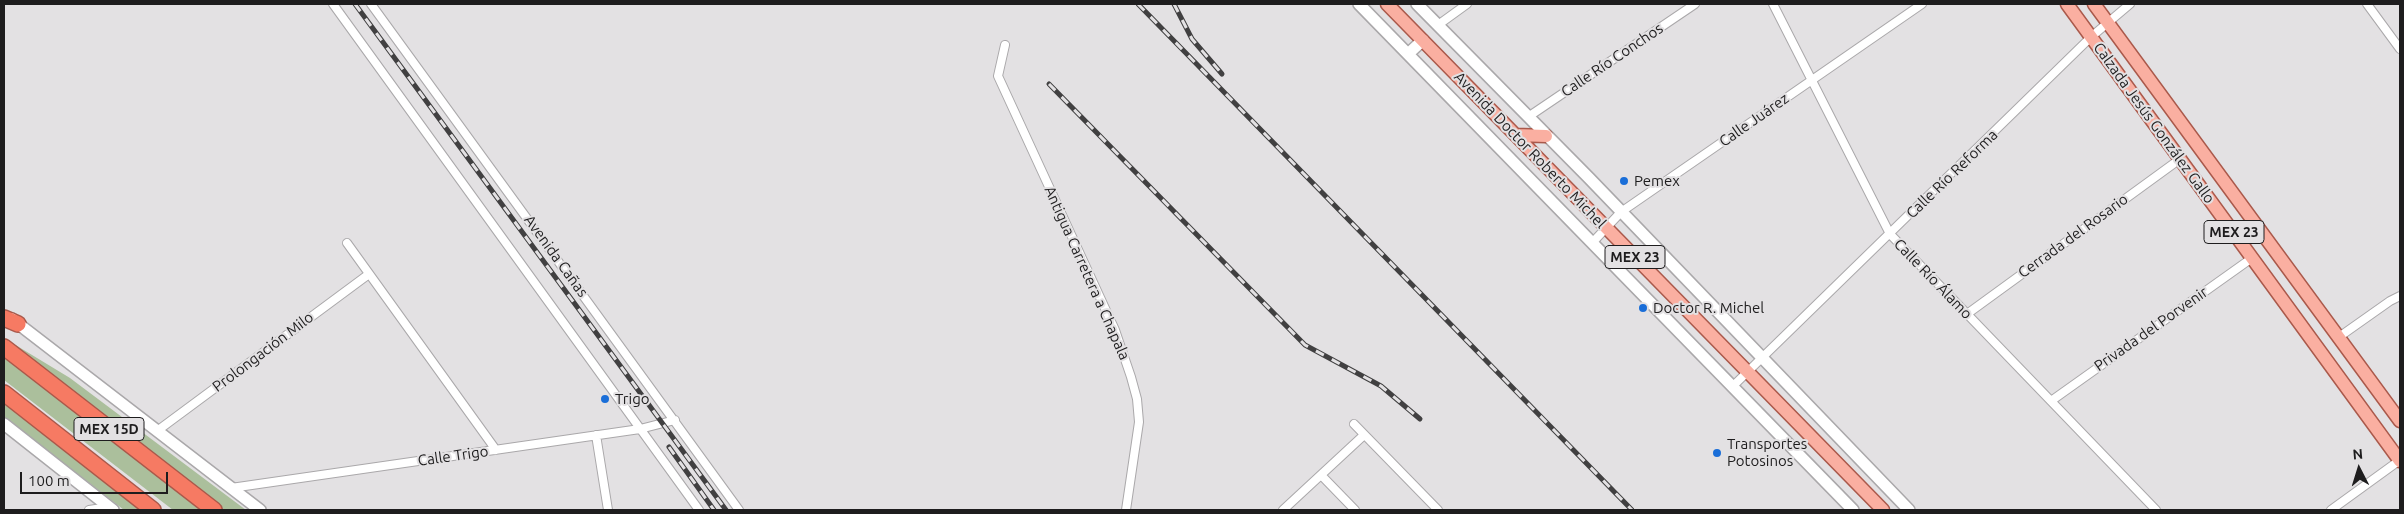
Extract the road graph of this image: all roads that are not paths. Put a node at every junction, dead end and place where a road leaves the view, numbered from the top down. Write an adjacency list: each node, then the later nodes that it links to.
1 (333, 4): 49 (street)
2 (372, 4): 45 (street, Avenida Cañas)
3 (1359, 4): 21 (main road, Avenida Doctor Roberto Michel)
4 (1387, 4): 17 (main road, Avenida Doctor Roberto Michel / MEX 23)
5 (1416, 4): 15 (main road, Avenida Doctor Roberto Michel)
6 (1467, 4): 15 (street)
7 (1695, 4): 23 (street, Calle Río Conchos)
8 (1773, 4): 22 (street, Calle Río Álamo)
9 (1922, 4): 22 (street, Calle Juárez)
10 (2067, 4): 16 (main road, Calzada Jesús González Gallo / MEX 23)
11 (2094, 4): 14 (main road, Calzada Jesús González Gallo / MEX 23)
12 (2130, 4): 14 (street, Calle Río Reforma)
13 (2367, 4): 18 (street)
14 (2108, 23): 16 (street, Calle Río Reforma); 38 (main road, Calzada Jesús González Gallo / MEX 23)
15 (1438, 25): 23 (main road, Avenida Doctor Roberto Michel)
16 (2091, 37): 26 (main road, Calzada Jesús González Gallo / MEX 23); 29 (street, Calle Río Reforma)
17 (1423, 40): 21 (main road); 24 (main road, Avenida Doctor Roberto Michel / MEX 23)
18 (2398, 41): 20 (street)
19 (1005, 45): 65 (street, Antigua Carretera a Chapala)
20 (2400, 49)
21 (1408, 54): 31 (main road, Avenida Doctor Roberto Michel)
22 (1812, 80): 27 (street, Calle Juárez); 29 (street, Calle Río Álamo)
23 (1528, 117): 25 (main road, Avenida Doctor Roberto Michel)
24 (1516, 135): 25 (main road); 28 (main road, Avenida Doctor Roberto Michel / MEX 23)
25 (1546, 136): 27 (main road, Avenida Doctor Roberto Michel)
26 (2180, 159): 32 (main road, Calzada Jesús González Gallo / MEX 23); 36 (street, Cerrada del Rosario)
27 (1622, 212): 28 (street, Calle Juárez); 40 (main road, Avenida Doctor Roberto Michel)
28 (1606, 228): 31 (street, Calle Juárez); 41 (main road, Avenida Doctor Roberto Michel / MEX 23)
29 (1890, 234): 36 (street, Calle Río Álamo); 40 (street, Calle Río Reforma)
30 (347, 243): 33 (street)
31 (1592, 243): 42 (main road, Avenida Doctor Roberto Michel)
32 (2252, 258): 44 (street, Privada del Porvenir); 54 (main road, Calzada Jesús González Gallo / MEX 23)
33 (369, 274): 50 (street, Prolongación Milo); 53 (street)
34 (2400, 296): 38 (street)
35 (4, 312): 37 (main road)
36 (1967, 314): 44 (street, Calle Río Álamo)
37 (11, 321): 50 (main road)
38 (2339, 337): 46 (main road, Calzada Jesús González Gallo / MEX 23)
39 (4, 347): 60 (highway, MEX 15D)
40 (1763, 358): 41 (street, Calle Río Reforma); 71 (main road, Avenida Doctor Roberto Michel)
41 (1748, 372): 42 (street, Calle Río Reforma); 70 (main road, Avenida Doctor Roberto Michel / MEX 23)
42 (1732, 387): 69 (main road, Avenida Doctor Roberto Michel)
43 (4, 393): 59 (highway, MEX 15D)
44 (2051, 400): 72 (street, Calle Río Álamo)
45 (675, 420): 49 (street, Calle Trigo); 64 (street, Avenida Cañas)
46 (2400, 421)
47 (4, 424): 57 (main road)
48 (1354, 424): 52 (street)
49 (640, 429): 51 (street, Calle Trigo); 63 (street)
50 (157, 431): 56 (main road)
51 (596, 435): 53 (street, Calle Trigo); 62 (street)
52 (1364, 435): 55 (street); 68 (street)
53 (496, 450): 56 (street, Calle Trigo)
54 (2400, 460): 73 (street)
55 (1321, 475): 66 (street); 67 (street)
56 (231, 488): 61 (main road)
57 (111, 509): 58 (street)
58 (89, 510)
59 (153, 510)
60 (214, 510)
61 (260, 510)
62 (608, 510)
63 (698, 510)
64 (739, 510)
65 (1126, 510)
66 (1282, 510)
67 (1355, 510)
68 (1438, 510)
69 (1853, 510)
70 (1883, 510)
71 (1909, 510)
72 (2156, 510)
73 (2332, 510)

